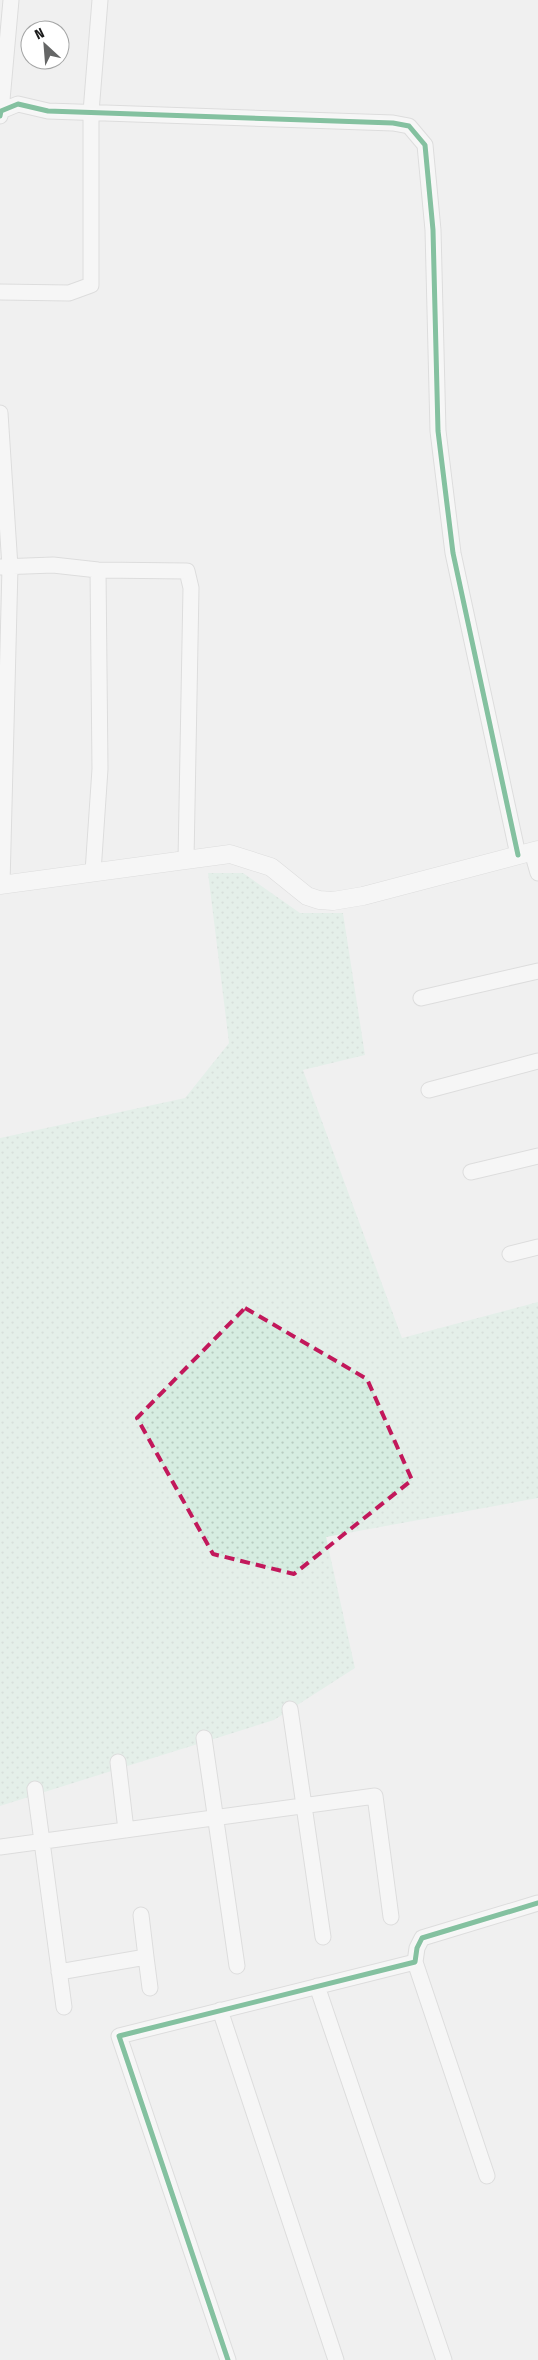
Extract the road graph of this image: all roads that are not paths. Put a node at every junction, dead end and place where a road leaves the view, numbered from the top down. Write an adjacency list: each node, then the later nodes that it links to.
1 (11, 0): 4 (street)
2 (100, 0): 3 (street)
3 (91, 112): 4 (street); 5 (street); 9 (street)
4 (1, 113)
5 (0, 292)
6 (0, 413): 7 (street)
7 (5, 567): 8 (street); 13 (street)
8 (98, 570): 10 (street); 11 (street)
9 (529, 853): 10 (street); 12 (street)
10 (186, 860): 11 (street)
11 (93, 872): 13 (street)
12 (538, 873)
13 (1, 885)
14 (538, 971): 15 (street)
15 (421, 998)
16 (538, 1061): 17 (street)
17 (429, 1090)
18 (538, 1156): 19 (street)
19 (471, 1172)
20 (538, 1247): 21 (street)
21 (510, 1254)
22 (290, 1709): 26 (street)
23 (204, 1738): 27 (street)
24 (118, 1762): 28 (street)
25 (35, 1789): 29 (street)
26 (304, 1806): 27 (street); 33 (street); 34 (street)
27 (215, 1818): 28 (street); 37 (street)
28 (126, 1830): 29 (street)
29 (42, 1842): 30 (street); 38 (street)
30 (0, 1847)
31 (538, 1903): 36 (street)
32 (141, 1915): 35 (street)
33 (391, 1916)
34 (323, 1937)
35 (146, 1957): 38 (street); 40 (street)
36 (415, 1962): 39 (street); 43 (street)
37 (237, 1966)
38 (59, 1972): 41 (street)
39 (317, 1986): 42 (street); 46 (street)
40 (150, 1988)
41 (64, 2007)
42 (220, 2010): 44 (street); 45 (street)
43 (487, 2176)
44 (228, 2360)
45 (336, 2360)
46 (444, 2360)

